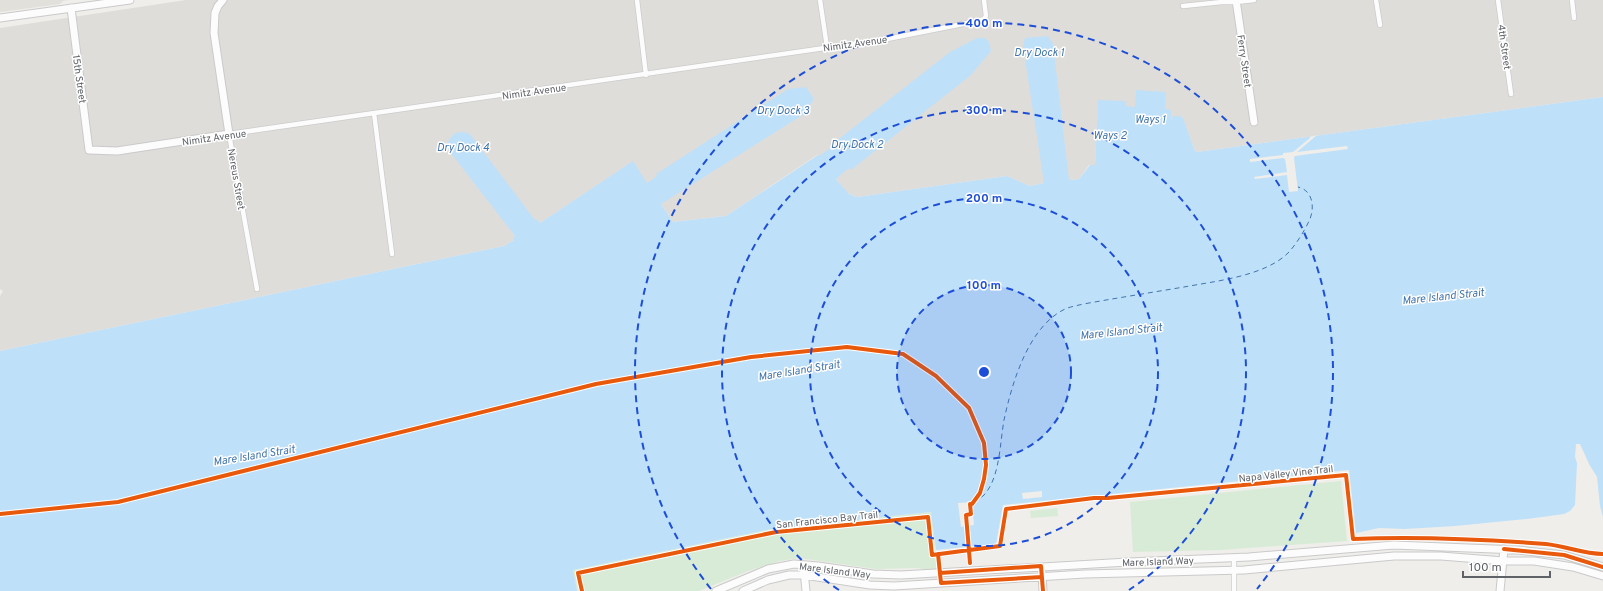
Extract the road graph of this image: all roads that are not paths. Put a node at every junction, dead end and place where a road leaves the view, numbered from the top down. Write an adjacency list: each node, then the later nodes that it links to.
1 (130, 0): 12 (main road)
2 (223, 0): 21 (main road, Nereus Street)
3 (638, 0): 17 (street)
4 (820, 0): 16 (street)
5 (984, 0): 16 (street, Nimitz Avenue)
6 (1254, 0): 10 (street)
7 (1376, 0): 15 (street)
8 (1498, 0): 18 (street, 4th Street)
9 (1572, 0): 14 (street)
10 (1236, 1): 11 (street); 20 (main road, Ferry Street)
11 (1183, 6)
12 (71, 8): 13 (main road); 22 (main road, 15th Street)
13 (0, 18)
14 (1574, 18)
15 (1380, 25)
16 (827, 47): 17 (street, Nimitz Avenue)
17 (646, 75): 19 (street, Nimitz Avenue)
18 (1511, 94)
19 (374, 113): 21 (street, Nimitz Avenue); 23 (street)
20 (1254, 122)
21 (229, 134): 22 (main road, Nimitz Avenue); 24 (street, Nereus Street)
22 (90, 150)
23 (392, 254)
24 (257, 289)
25 (1504, 549): 26 (main road, Mare Island Way); 27 (main road); 30 (main road, Mare Island Way)
26 (1234, 558): 29 (main road, Mare Island Way); 31 (street)
27 (1504, 561): 31 (main road, Mare Island Way); 34 (main road, Mare Island Way); 40 (main road)
28 (804, 564): 29 (main road, Mare Island Way); 32 (main road); 35 (main road, Mare Island Way)
29 (1041, 566): 33 (main road)
30 (1603, 567)
31 (1235, 570): 33 (main road, Mare Island Way); 39 (street)
32 (804, 575): 33 (main road, Mare Island Way); 36 (main road, Mare Island Way); 37 (main road)
33 (1042, 576): 38 (main road)
34 (1603, 576)
35 (716, 591)
36 (743, 591)
37 (806, 591)
38 (1043, 591)
39 (1234, 591)
40 (1500, 591)

